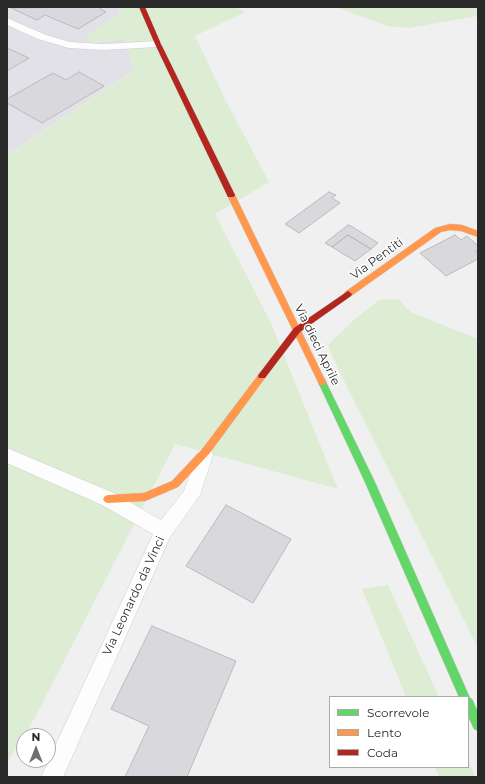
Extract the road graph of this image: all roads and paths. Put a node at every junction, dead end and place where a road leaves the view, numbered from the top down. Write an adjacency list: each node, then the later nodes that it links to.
1 (142, 7): 3 (main road, Via dieci Aprile)
2 (7, 20): 3 (street)
3 (158, 44): 5 (main road, Via dieci Aprile)
4 (478, 234): 5 (main road, Via Pentiti)
5 (297, 330): 6 (main road, Via Pentiti); 10 (main road, Via dieci Aprile)
6 (206, 451): 8 (main road, Via Pentiti); 9 (street)
7 (7, 455): 8 (street, Via Leonardo da Vinci)
8 (108, 499): 9 (street, Via Leonardo da Vinci)
9 (164, 531): 13 (street, Via Leonardo da Vinci)
10 (466, 696)
11 (469, 705): 12 (main road)
12 (478, 725)
13 (52, 777)

